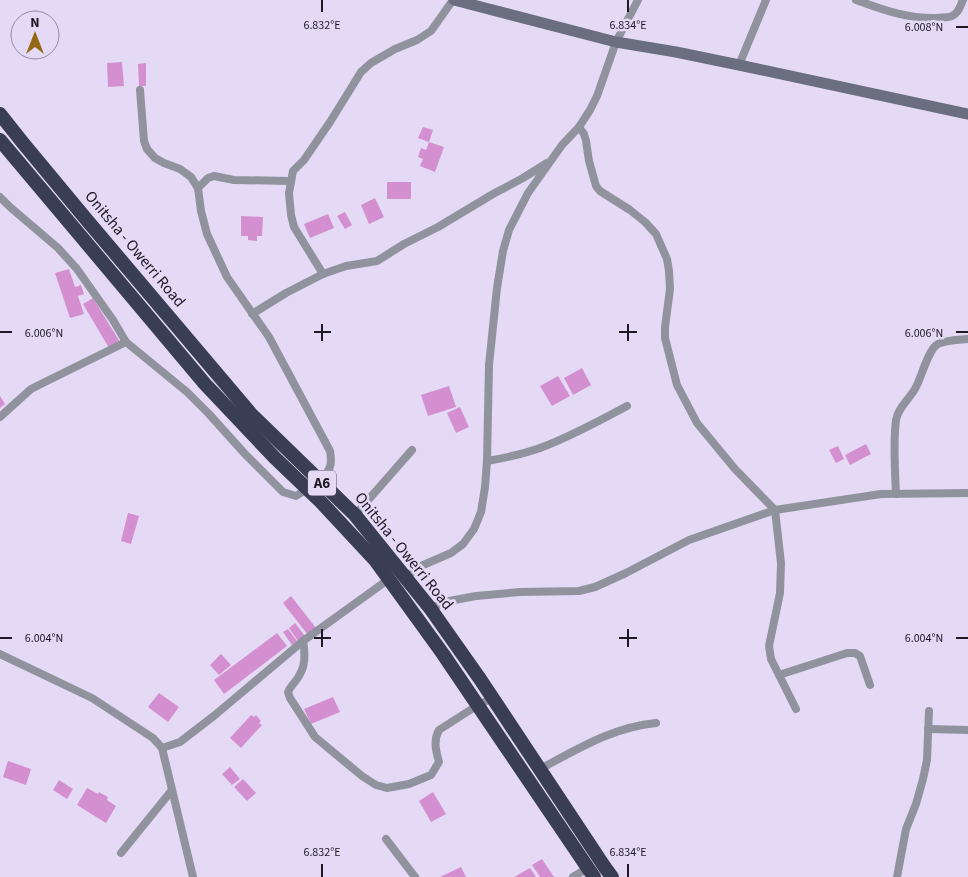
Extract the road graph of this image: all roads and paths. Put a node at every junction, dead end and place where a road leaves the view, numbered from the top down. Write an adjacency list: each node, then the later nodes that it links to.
1 (453, 0): 6 (street); 14 (street)
2 (638, 0): 6 (street)
3 (766, 0): 7 (street)
4 (856, 0): 5 (street)
5 (963, 0)
6 (616, 42): 7 (street); 11 (street)
7 (740, 65): 10 (street)
8 (140, 90): 15 (street)
9 (0, 114): 25 (highway, Onitsha - Owerri Road / A6)
10 (968, 114)
11 (579, 126): 13 (street); 29 (street)
12 (0, 140): 26 (highway, Onitsha - Owerri Road / A6)
13 (551, 161): 17 (street); 24 (street)
14 (290, 182): 15 (street); 17 (street)
15 (198, 188): 18 (street)
16 (0, 197): 20 (street)
17 (323, 274): 18 (street)
18 (252, 314): 25 (street)
19 (968, 339): 28 (street)
20 (126, 342): 22 (street); 26 (street)
21 (627, 406): 24 (street)
22 (0, 417)
23 (412, 450): 30 (street)
24 (487, 461): 31 (street)
25 (321, 482): 30 (highway, Onitsha - Owerri Road / A6)
26 (307, 489): 32 (highway, Onitsha - Owerri Road / A6)
27 (968, 493): 28 (street)
28 (896, 494): 29 (street)
29 (775, 510): 33 (street); 36 (street)
30 (355, 515): 31 (highway, Onitsha - Owerri Road / A6)
31 (406, 577): 33 (highway, Onitsha - Owerri Road / A6)
32 (389, 579): 34 (street); 39 (highway, Onitsha - Owerri Road / A6)
33 (430, 608): 38 (highway, Onitsha - Owerri Road / A6)
34 (303, 641): 39 (street); 45 (street)
35 (0, 654): 45 (street)
36 (779, 675): 37 (street); 40 (street)
37 (870, 685)
38 (493, 698): 39 (street); 46 (highway, Onitsha - Owerri Road / A6)
39 (478, 705): 50 (highway, Onitsha - Owerri Road / A6)
40 (796, 709)
41 (929, 711): 43 (street)
42 (656, 723): 46 (street)
43 (928, 729): 44 (street); 55 (street)
44 (968, 730)
45 (162, 748): 47 (street)
46 (540, 769): 54 (highway, Onitsha - Owerri Road / A6)
47 (172, 790): 49 (street); 51 (street)
48 (386, 839): 52 (street)
49 (121, 853)
50 (591, 873): 53 (street)
51 (193, 877)
52 (415, 877)
53 (574, 877)
54 (612, 877)
55 (897, 877)

